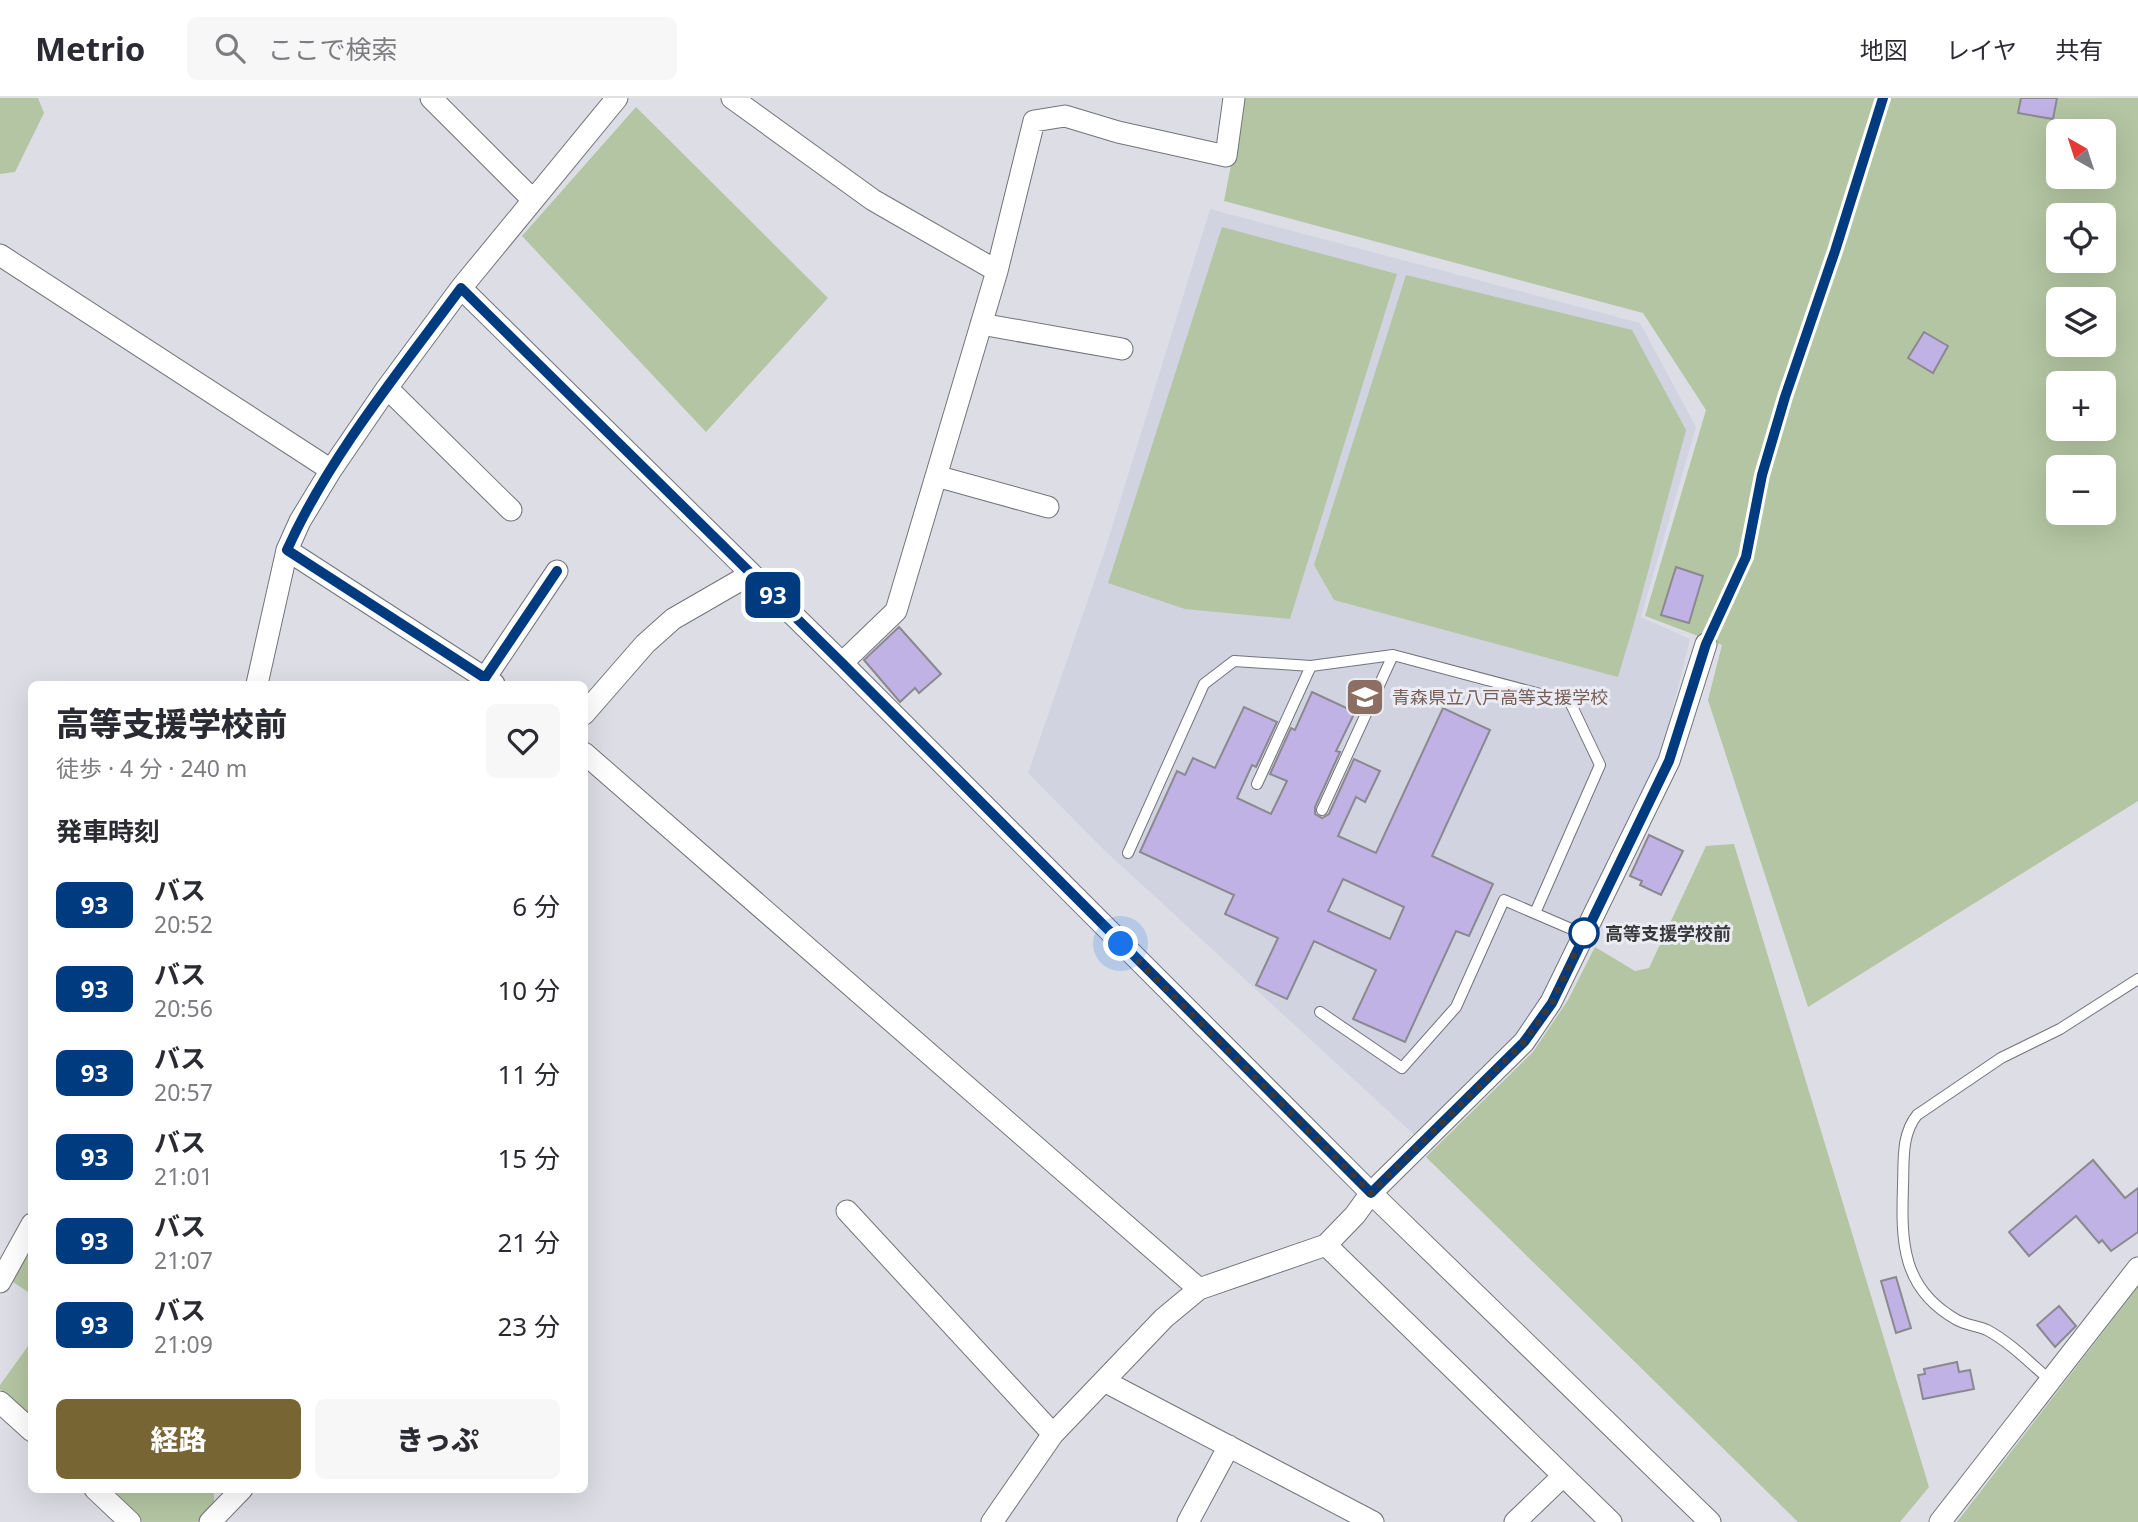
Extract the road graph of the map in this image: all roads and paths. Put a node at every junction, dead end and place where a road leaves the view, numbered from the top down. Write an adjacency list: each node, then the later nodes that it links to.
1 (431, 98): 6 (street)
2 (617, 98): 6 (street)
3 (732, 98): 8 (street)
4 (1234, 98): 8 (street)
5 (1883, 98): 20 (lane)
6 (533, 200): 9 (street)
7 (0, 255): 13 (street)
8 (997, 271): 10 (street)
9 (461, 288): 12 (street); 19 (street)
10 (981, 324): 11 (street); 14 (street)
11 (1122, 349)
12 (387, 388): 13 (street); 16 (street)
13 (331, 470): 17 (street)
14 (936, 476): 15 (street); 22 (street)
15 (1048, 507)
16 (511, 510)
17 (287, 550): 24 (street); 25 (street)
18 (557, 571): 25 (street)
19 (751, 574): 22 (street); 26 (street)
20 (1706, 644): 32 (street)
21 (1393, 655): 23 (lane); 29 (lane); 31 (lane)
22 (842, 663): 35 (street)
23 (1311, 666): 28 (lane); 30 (lane)
24 (258, 681)
25 (489, 681)
26 (588, 709)
27 (588, 756): 41 (street)
28 (1257, 784)
29 (1322, 810)
30 (1128, 853)
31 (1535, 913): 32 (lane); 34 (lane)
32 (1583, 934): 35 (street)
33 (2138, 979): 42 (lane)
34 (1320, 1012)
35 (1371, 1193): 38 (street); 58 (street)
36 (847, 1211): 46 (street)
37 (28, 1231): 40 (street)
38 (1326, 1245): 41 (street); 48 (street)
39 (2138, 1268): 42 (street)
40 (0, 1282)
41 (1199, 1289): 43 (street)
42 (2050, 1380): 59 (street)
43 (1104, 1381): 46 (street); 47 (street)
44 (0, 1402): 45 (street)
45 (28, 1427)
46 (1053, 1434): 53 (street)
47 (1229, 1446): 54 (street); 55 (street)
48 (1563, 1476): 56 (street); 57 (street)
49 (99, 1493): 51 (street)
50 (238, 1493): 52 (street)
51 (130, 1522)
52 (209, 1522)
53 (992, 1522)
54 (1188, 1522)
55 (1373, 1522)
56 (1515, 1522)
57 (1611, 1522)
58 (1710, 1522)
59 (1940, 1522)

